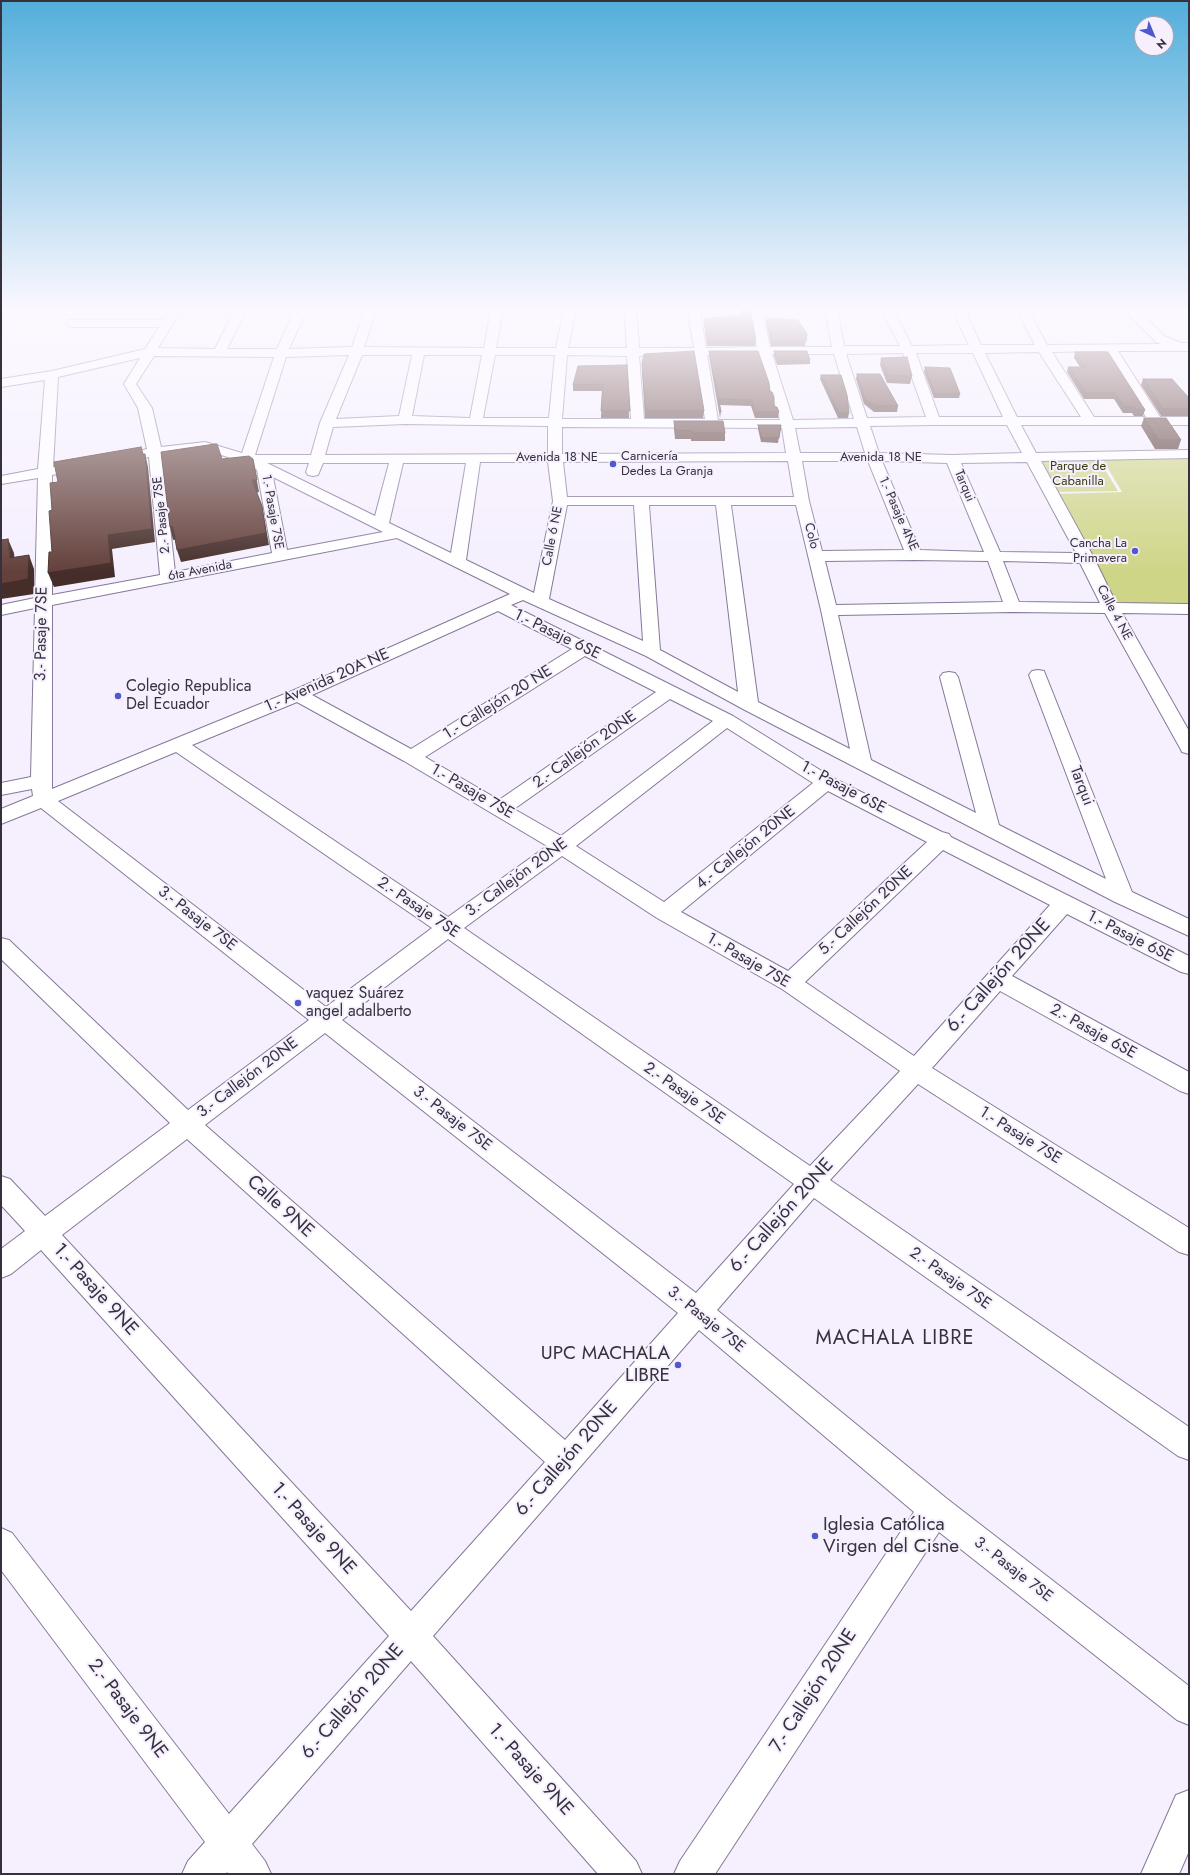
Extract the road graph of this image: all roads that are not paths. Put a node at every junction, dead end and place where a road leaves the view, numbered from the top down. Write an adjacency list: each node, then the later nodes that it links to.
1 (50, 396): 45 (street, 3.- Pasaje 7SE)
2 (137, 396): 30 (street, 2.- Pasaje 7SE)
3 (267, 396): 39 (street)
4 (338, 396): 25 (street)
5 (409, 396): 16 (street)
6 (481, 396): 21 (street)
7 (557, 396): 22 (street, Calle 6 NE)
8 (636, 396): 26 (street)
9 (708, 396): 27 (street)
10 (779, 396): 29 (street, Colo)
11 (854, 396): 23 (street, 1.- Pasaje 4NE)
12 (925, 396): 17 (street)
13 (1000, 396): 18 (street, Calle 4 NE)
14 (1074, 396): 19 (street)
15 (1140, 396): 24 (street)
16 (405, 420): 21 (street); 25 (street)
17 (934, 421): 18 (street); 23 (street)
18 (1012, 421): 19 (street); 38 (street, Calle 4 NE)
19 (1090, 421): 28 (street)
20 (1189, 421): 24 (street)
21 (476, 422): 22 (street)
22 (555, 422): 26 (street); 36 (street, Calle 6 NE)
23 (862, 422): 29 (street); 33 (street, 1.- Pasaje 4NE)
24 (1156, 422): 28 (street)
25 (327, 423): 40 (street)
26 (638, 423): 27 (street)
27 (712, 423): 29 (street)
28 (1126, 423): 32 (street)
29 (788, 424): 37 (street, Colo)
30 (155, 452): 39 (street, Avenida 18 NE); 42 (street, Avenida 18 NE); 60 (street, 2.- Pasaje 7SE)
31 (1189, 454): 32 (street, Avenida 18 NE)
32 (1142, 455): 38 (street, Avenida 18 NE)
33 (873, 457): 37 (street, Avenida 18 NE); 41 (street, Avenida 18 NE); 54 (street, 1.- Pasaje 4NE)
34 (397, 458): 35 (street, Avenida 18 NE); 40 (street, Avenida 18 NE); 52 (street)
35 (474, 458): 36 (street, Avenida 18 NE); 59 (street)
36 (555, 458): 37 (street, Avenida 18 NE); 50 (street, Calle 6 NE)
37 (793, 458): 51 (street, Colo)
38 (1032, 458): 41 (street, Avenida 18 NE); 58 (street, Calle 4 NE)
39 (247, 459): 40 (street, Avenida 18 NE); 44 (street)
40 (316, 459): 47 (street)
41 (952, 459): 57 (street, Tarqui)
42 (104, 462)
43 (74, 467): 45 (street)
44 (264, 467): 47 (street); 55 (street, 1.- Pasaje 7SE)
45 (44, 473): 46 (street); 62 (street, 3.- Pasaje 7SE)
46 (1, 480)
47 (309, 488): 52 (street)
48 (641, 500): 49 (street); 50 (street); 71 (street)
49 (723, 500): 51 (street); 76 (street)
50 (560, 501): 63 (street, Calle 6 NE)
51 (802, 501): 56 (street, Colo)
52 (380, 524): 53 (street)
53 (400, 533): 55 (street, 6ta Avenida); 59 (street)
54 (914, 555): 56 (street); 57 (street, 1.- Pasaje 4NE)
55 (280, 556): 60 (street, 6ta Avenida)
56 (816, 556): 69 (street, Colo)
57 (994, 557): 58 (street, 1.- Pasaje 4NE); 65 (street, Tarqui)
58 (1086, 558): 66 (street, Calle 4 NE)
59 (458, 561): 61 (street)
60 (168, 577): 62 (street, 6ta Avenida)
61 (523, 594): 63 (street); 64 (street, 1.- Avenida 20A NE)
62 (43, 601): 68 (street, 6ta Avenida); 84 (street, 3.- Pasaje 7SE)
63 (540, 601): 71 (street)
64 (498, 605): 70 (street, 1.- Pasaje 6SE); 75 (street, 1.- Avenida 20A NE)
65 (1014, 607): 66 (street); 69 (street)
66 (1111, 609): 67 (street); 79 (street, Calle 4 NE)
67 (1189, 609)
68 (1, 610)
69 (829, 610): 81 (street, Colo)
70 (586, 648): 74 (street, 1.- Pasaje 6SE); 80 (street, 1.- Callejón 20 NE)
71 (652, 652): 76 (street)
72 (1038, 675): 90 (street, Tarqui)
73 (950, 677): 87 (street)
74 (669, 691): 77 (street, 1.- Pasaje 6SE); 85 (street, 2.- Callejón 20NE)
75 (298, 695): 78 (street, 1.- Avenida 20A NE); 80 (street, 1.- Pasaje 7SE)
76 (749, 705): 81 (street)
77 (726, 720): 82 (street, 1.- Pasaje 6SE); 89 (street, 3.- Callejón 20NE)
78 (177, 744): 84 (street, 1.- Avenida 20A NE); 93 (street, 2.- Pasaje 7SE)
79 (1189, 748)
80 (411, 757): 85 (street, 1.- Pasaje 7SE)
81 (862, 763): 87 (street)
82 (826, 782): 88 (street, 1.- Pasaje 6SE); 92 (street, 4.- Callejón 20NE)
83 (1, 789): 84 (street)
84 (42, 790): 86 (street, 1.- Avenida 20A NE); 99 (street, 3.- Pasaje 7SE)
85 (500, 809): 89 (street, 1.- Pasaje 7SE)
86 (1, 817)
87 (990, 828): 90 (street)
88 (942, 839): 91 (street, 1.- Pasaje 6SE); 98 (street, 5.- Callejón 20NE)
89 (562, 846): 92 (street, 1.- Pasaje 7SE); 93 (street, 3.- Callejón 20NE)
90 (1123, 897): 94 (street)
91 (1064, 903): 96 (street, 1.- Pasaje 6SE); 97 (street, 6.- Callejón 20NE)
92 (665, 913): 98 (street, 1.- Pasaje 7SE)
93 (448, 928): 99 (street, 3.- Callejón 20NE); 103 (street, 2.- Pasaje 7SE)
94 (1189, 928)
95 (1, 946): 102 (street, Calle 9NE)
96 (1189, 966)
97 (998, 979): 100 (street, 6.- Callejón 20NE); 101 (street, 2.- Pasaje 6SE)
98 (790, 983): 100 (street, 1.- Pasaje 7SE)
99 (326, 1020): 102 (street, 3.- Callejón 20NE); 108 (street, 3.- Pasaje 7SE)
100 (916, 1070): 103 (street, 6.- Callejón 20NE); 106 (street, 1.- Pasaje 7SE)
101 (1189, 1084)
102 (187, 1124): 105 (street, 3.- Callejón 20NE); 110 (street, Calle 9NE)
103 (811, 1183): 108 (street, 6.- Callejón 20NE); 109 (street, 2.- Pasaje 7SE)
104 (1, 1187): 105 (street, 1.- Pasaje 9NE)
105 (43, 1233): 107 (street, 3.- Callejón 20NE); 113 (street, 1.- Pasaje 9NE)
106 (1189, 1243)
107 (1, 1265)
108 (697, 1311): 110 (street, 6.- Callejón 20NE); 111 (street, 3.- Pasaje 7SE)
109 (1189, 1445)
110 (566, 1461): 113 (street, 6.- Callejón 20NE)
111 (935, 1509): 114 (street, 3.- Pasaje 7SE); 120 (street, 7.- Callejón 20NE)
112 (1, 1544): 116 (street, 2.- Pasaje 9NE)
113 (411, 1636): 116 (street, 6.- Callejón 20NE); 119 (street, 1.- Pasaje 9NE)
114 (1189, 1708)
115 (1189, 1808): 121 (street)
116 (229, 1842): 117 (street, 6.- Callejón 20NE); 118 (street, 2.- Pasaje 9NE)
117 (201, 1874)
118 (252, 1874)
119 (623, 1874)
120 (693, 1874)
121 (1160, 1874)

